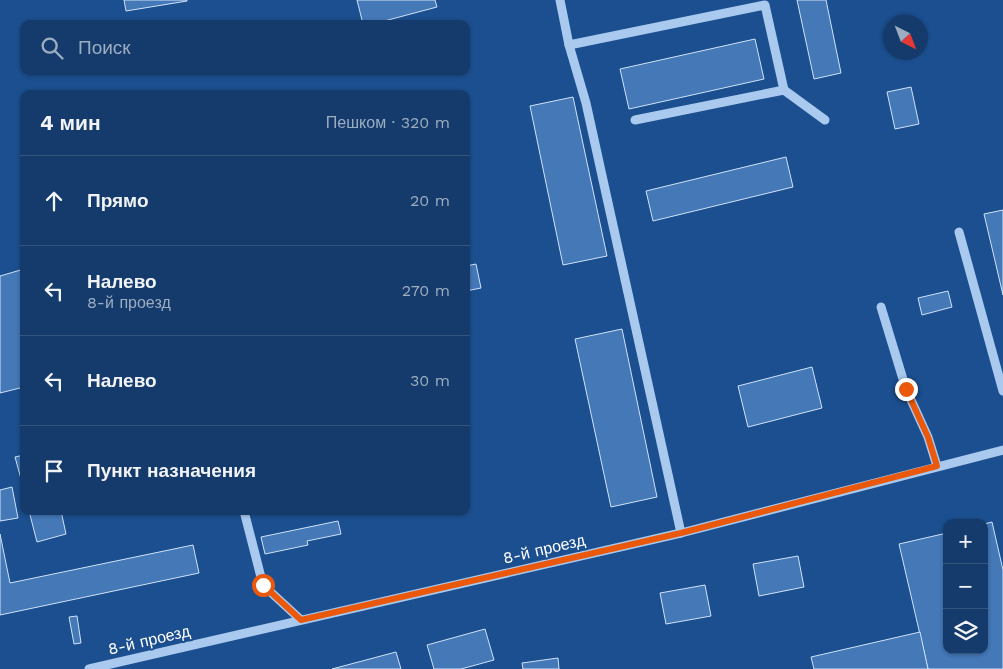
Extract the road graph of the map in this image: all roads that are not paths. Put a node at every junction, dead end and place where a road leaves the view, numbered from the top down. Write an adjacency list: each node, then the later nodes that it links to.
1 (560, 0): 3 (street)
2 (765, 2): 3 (street); 4 (street)
3 (569, 46): 13 (street)
4 (784, 90): 5 (street); 6 (street)
5 (635, 120)
6 (825, 120)
7 (959, 232): 9 (street)
8 (881, 307): 11 (street)
9 (1003, 391)
10 (1003, 450): 11 (street, 8-й проезд)
11 (937, 466): 13 (street, 8-й проезд)
12 (245, 515): 14 (street)
13 (681, 533): 14 (street, 8-й проезд)
14 (301, 620): 15 (street, 8-й проезд)
15 (102, 668): 16 (street, 8-й проезд)
16 (89, 669)

